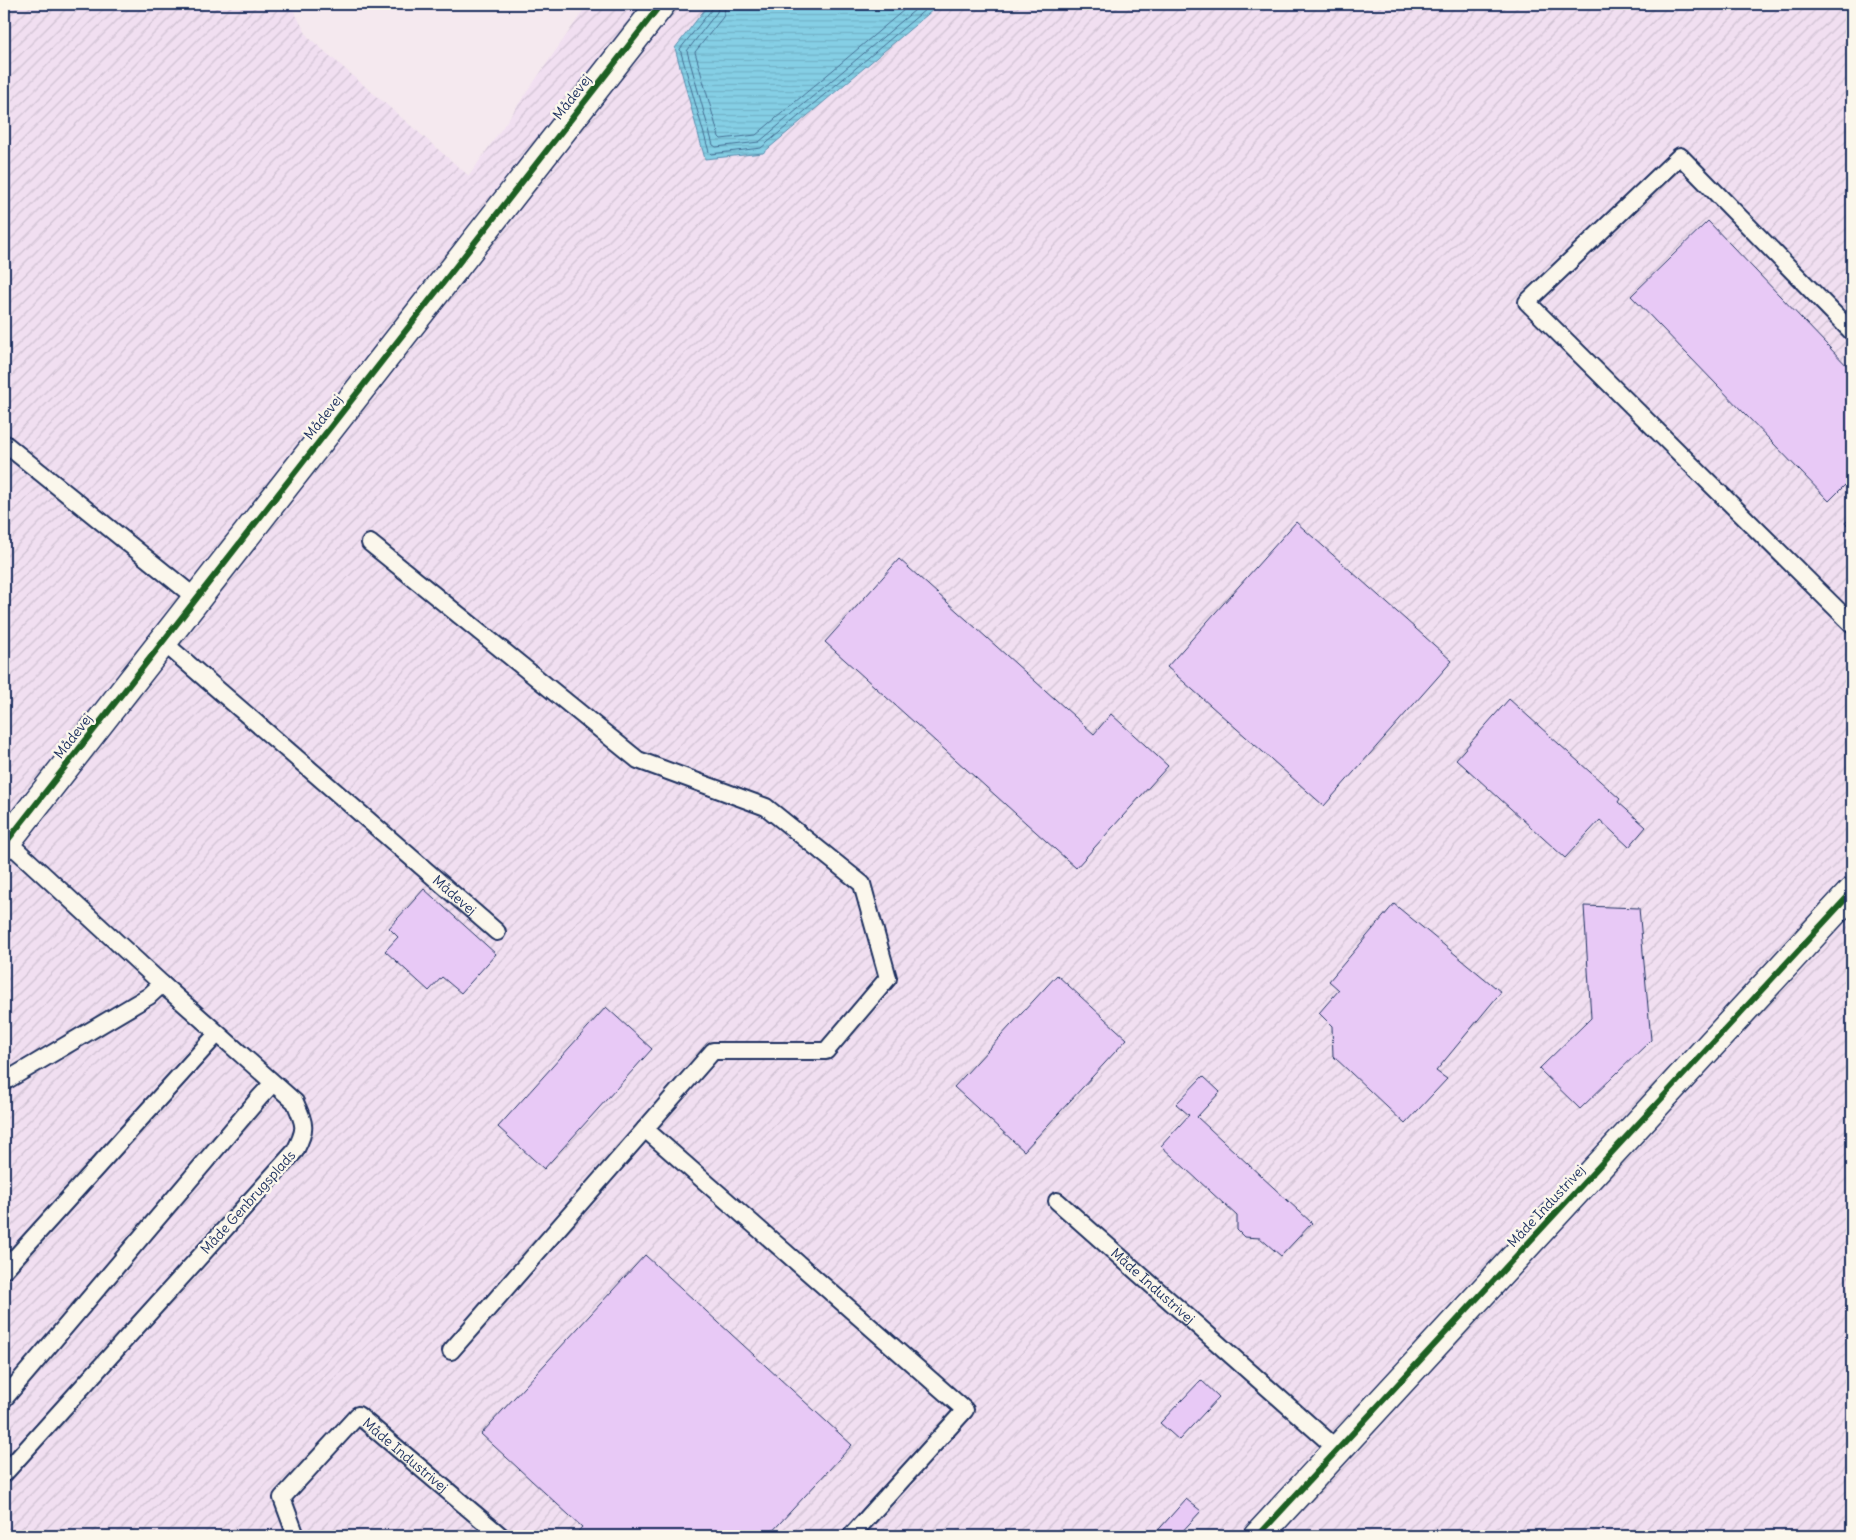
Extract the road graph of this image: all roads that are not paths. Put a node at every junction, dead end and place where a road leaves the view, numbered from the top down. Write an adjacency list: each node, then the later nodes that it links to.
1 (661, 4): 5 (street, Mådevej)
2 (1852, 332): 6 (lane)
3 (4, 443): 5 (lane)
4 (370, 543): 15 (lane)
5 (197, 599): 7 (street, Mådevej)
6 (1852, 624)
7 (163, 642): 8 (street, Mådevej); 10 (lane, Mådevej)
8 (5, 843): 11 (lane, Måde Genbrugsplads)
9 (1852, 892): 20 (street, Måde Industrivej)
10 (497, 932)
11 (162, 984): 12 (lane, Måde Genbrugsplads); 13 (lane)
12 (217, 1034): 14 (lane, Måde Genbrugsplads); 17 (lane)
13 (4, 1082)
14 (273, 1083): 19 (lane); 21 (lane, Måde Genbrugsplads)
15 (645, 1130): 18 (lane); 24 (lane)
16 (1057, 1201): 20 (lane, Måde Industrivej)
17 (4, 1270)
18 (451, 1351)
19 (4, 1399)
20 (1338, 1450): 25 (street, Måde Industrivej)
21 (4, 1474)
22 (296, 1536): 23 (lane, Måde Industrivej)
23 (501, 1536)
24 (852, 1536)
25 (1258, 1536)

